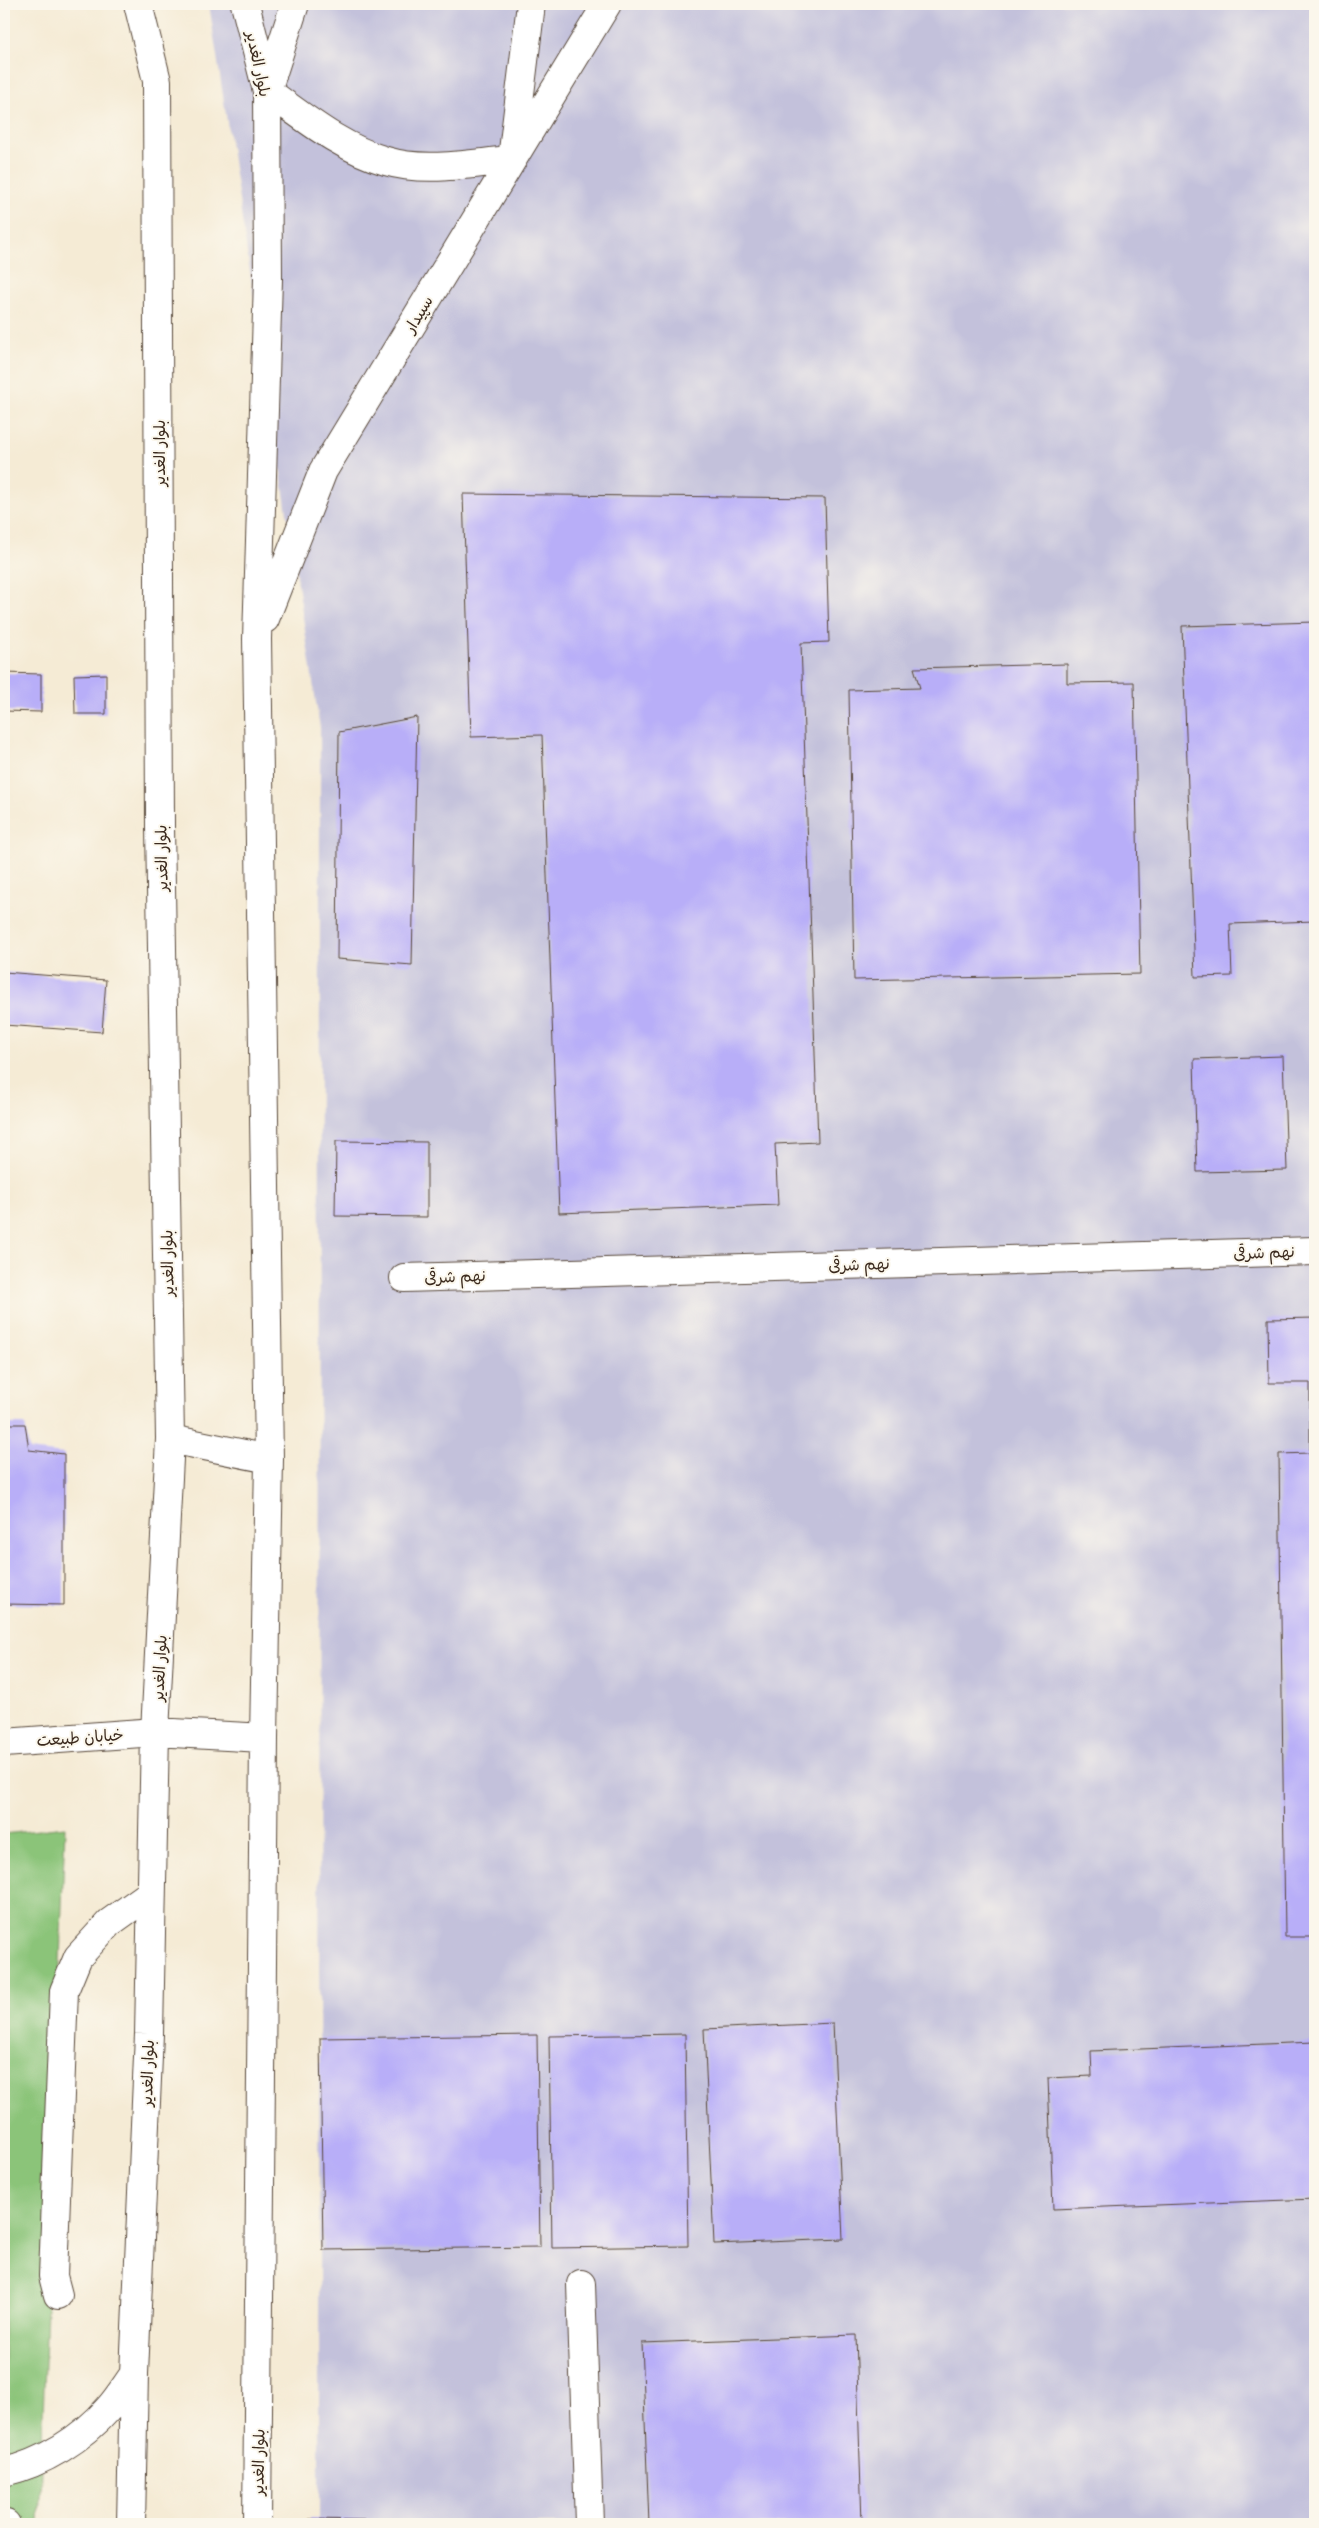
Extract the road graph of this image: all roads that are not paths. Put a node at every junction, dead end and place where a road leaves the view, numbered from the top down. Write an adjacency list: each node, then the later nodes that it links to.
1 (138, 4): 11 (street, بلوار الغدیر)
2 (245, 4): 6 (street, بلوار الغدیر)
3 (295, 4): 6 (street)
4 (531, 4): 7 (street)
5 (607, 4): 7 (street, سپیدار)
6 (267, 91): 7 (street); 8 (street, بلوار الغدیر)
7 (512, 160): 8 (street, سپیدار)
8 (257, 639): 12 (street, بلوار الغدیر)
9 (1315, 1251): 10 (street, نهم شرقی)
10 (404, 1278)
11 (170, 1439): 12 (street); 13 (street, بلوار الغدیر)
12 (269, 1460): 14 (street, بلوار الغدیر)
13 (156, 1732): 14 (street, خیابان طبیعت); 15 (street, خیابان طبیعت); 16 (street, بلوار الغدیر)
14 (264, 1738): 22 (street, بلوار الغدیر)
15 (4, 1743)
16 (151, 1893): 18 (street); 19 (street, بلوار الغدیر)
17 (581, 2284): 23 (street)
18 (58, 2295)
19 (134, 2374): 20 (street); 21 (street, بلوار الغدیر)
20 (4, 2472)
21 (131, 2524)
22 (257, 2524)
23 (589, 2524)

